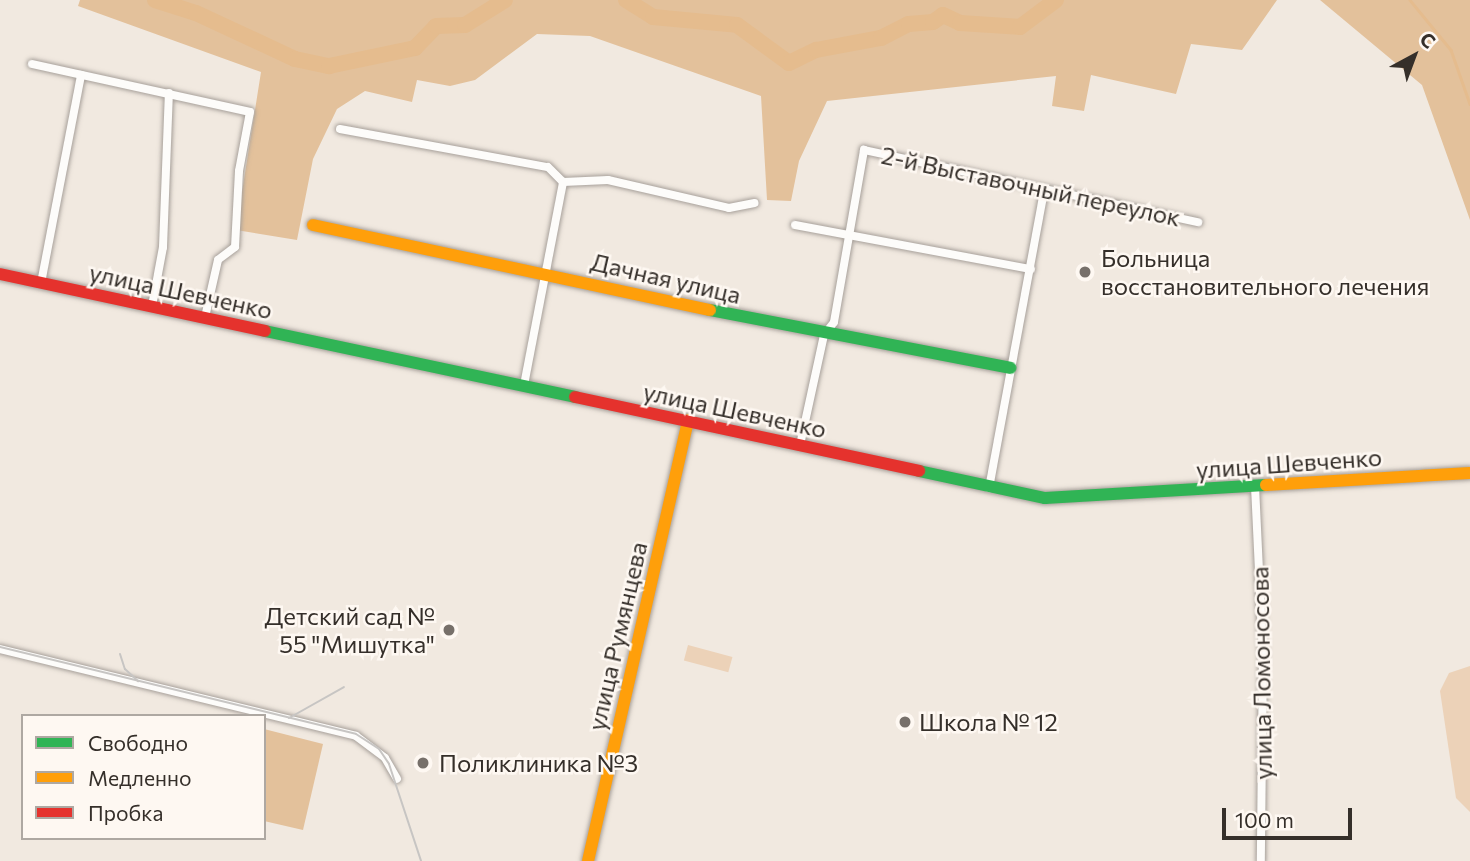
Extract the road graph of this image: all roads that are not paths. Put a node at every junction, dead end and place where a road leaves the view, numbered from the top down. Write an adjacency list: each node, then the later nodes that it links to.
1 (32, 64): 2 (street)
2 (81, 75): 3 (street); 15 (street)
3 (169, 93): 16 (street); 17 (street)
4 (340, 129): 5 (street)
5 (563, 182): 7 (street); 13 (street)
6 (1044, 192): 8 (street, 2-й Выставочный переулок); 11 (street, 2-й Выставочный переулок); 12 (street)
7 (755, 203)
8 (1198, 222)
9 (313, 225): 13 (main road, Дачная улица)
10 (795, 225): 11 (street)
11 (850, 234): 12 (street); 18 (street)
12 (1031, 269): 19 (street)
13 (546, 273): 18 (main road, Дачная улица); 20 (street)
14 (0, 274): 15 (main road, улица Шевченко)
15 (41, 283): 16 (main road, улица Шевченко)
16 (152, 306): 17 (main road, улица Шевченко)
17 (205, 317): 20 (main road, улица Шевченко)
18 (824, 335): 19 (main road, Дачная улица); 22 (street)
19 (1010, 368): 25 (street)
20 (524, 385): 21 (main road, улица Шевченко)
21 (688, 420): 22 (main road, улица Шевченко); 30 (main road, улица Румянцева)
22 (800, 445): 25 (main road, улица Шевченко)
23 (1470, 472): 24 (main road, улица Шевченко)
24 (1255, 486): 25 (main road, улица Шевченко); 31 (street, улица Ломоносова)
25 (989, 488)
26 (0, 649): 28 (street)
27 (266, 714): 29 (street)
28 (266, 714)
29 (397, 779)
30 (588, 861)
31 (1261, 861)

